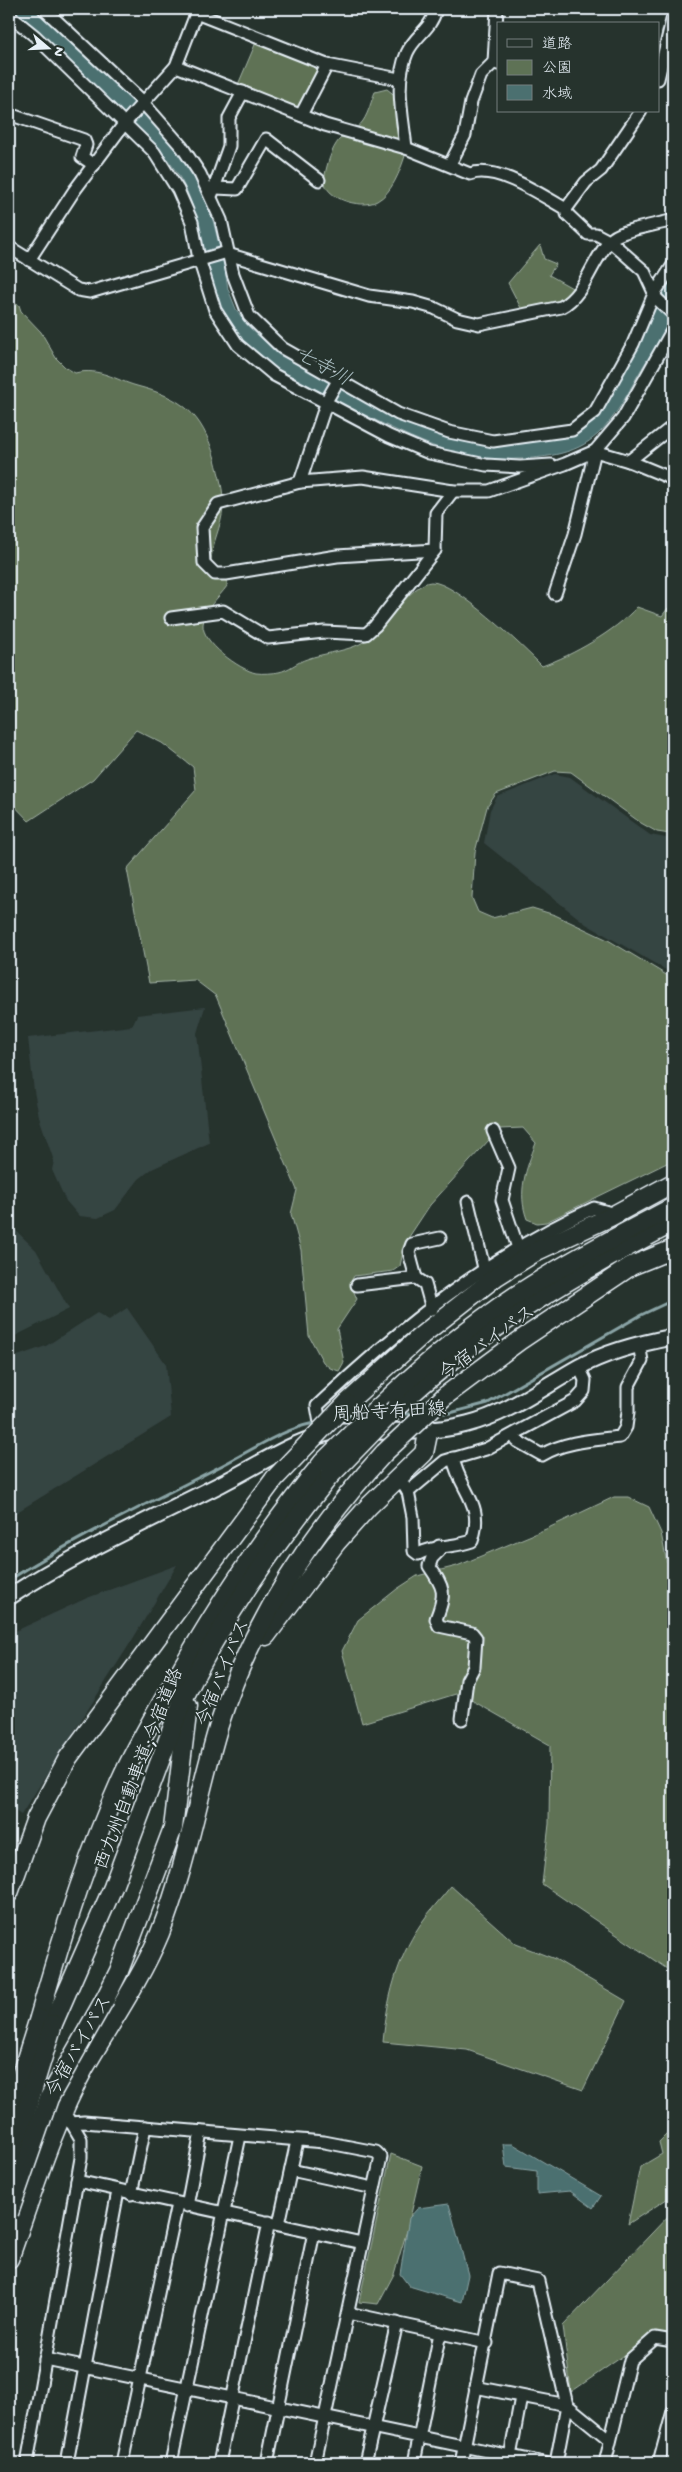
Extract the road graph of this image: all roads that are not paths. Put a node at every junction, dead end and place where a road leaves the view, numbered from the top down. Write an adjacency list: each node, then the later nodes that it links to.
1 (44, 9): 14 (street)
2 (436, 9): 12 (street)
3 (497, 9): 7 (street)
4 (197, 11): 8 (street); 9 (street)
5 (9, 15): 18 (street)
6 (673, 16): 10 (street)
7 (496, 63): 20 (street)
8 (327, 65): 12 (street); 17 (street)
9 (176, 66): 13 (street); 14 (street)
10 (660, 76): 11 (street)
11 (673, 77)
12 (399, 79): 19 (street)
13 (243, 92): 17 (street); 23 (street)
14 (142, 106): 18 (street); 23 (street)
15 (640, 112): 24 (street)
16 (9, 114): 21 (street)
17 (302, 115): 19 (street)
18 (126, 122): 21 (street); 29 (street)
19 (406, 148): 20 (street)
20 (450, 164): 24 (street)
21 (94, 165): 30 (street)
22 (319, 180): 23 (street)
23 (214, 192): 28 (street)
24 (566, 209): 26 (street)
25 (673, 220): 26 (street)
26 (610, 242): 28 (street); 32 (street)
27 (9, 247): 30 (street)
28 (227, 254): 29 (street); 35 (street)
29 (201, 259): 30 (street); 36 (street)
30 (29, 260)
31 (673, 265): 32 (street)
32 (656, 296): 33 (street); 35 (street)
33 (673, 314)
34 (673, 329): 38 (street)
35 (338, 380): 36 (street)
36 (327, 401): 40 (street); 42 (street)
37 (673, 426): 39 (street)
38 (595, 451): 39 (street); 40 (street); 45 (street)
39 (629, 461): 41 (street)
40 (565, 464): 43 (street)
41 (673, 479)
42 (300, 482): 43 (street); 44 (street)
43 (453, 490): 44 (street)
44 (435, 550): 46 (street)
45 (555, 594)
46 (171, 618)
47 (493, 1131): 54 (street)
48 (673, 1183): 51 (highway)
49 (468, 1202): 56 (street)
50 (673, 1207): 78 (highway, 西九州自動車道;今宿道路, bridge)
51 (610, 1217): 54 (street); 77 (highway, bridge)
52 (673, 1222): 68 (highway, 西九州自動車道;今宿道路, bridge)
53 (440, 1238): 57 (street)
54 (518, 1248): 56 (street)
55 (673, 1249): 76 (highway, 今宿バイパス, bridge)
56 (484, 1268): 59 (street)
57 (416, 1278): 58 (street); 59 (street)
58 (357, 1285)
59 (432, 1309): 64 (street)
60 (673, 1338): 61 (main road, 周船寺有田線)
61 (640, 1344): 62 (main road, 周船寺有田線); 65 (street)
62 (580, 1367): 63 (main road, 周船寺有田線); 65 (street)
63 (429, 1429): 64 (main road, 周船寺有田線); 67 (highway)
64 (322, 1434): 71 (main road, 周船寺有田線)
65 (514, 1436): 66 (street)
66 (453, 1458): 67 (street); 69 (street)
67 (403, 1485): 69 (street); 76 (highway)
68 (299, 1515): 70 (highway); 72 (highway, 西九州自動車道;今宿道路)
69 (439, 1546): 73 (street)
70 (255, 1596)
71 (9, 1597)
72 (198, 1669): 75 (highway); 78 (highway, 西九州自動車道;今宿道路)
73 (462, 1719)
74 (192, 1731): 75 (highway)
75 (183, 1759): 93 (highway, bridge)
76 (188, 1850): 81 (highway, 今宿バイパス)
77 (9, 1893)
78 (46, 2021): 80 (highway, 西九州自動車道;今宿道路, bridge); 86 (highway, 西九州自動車道;今宿道路, bridge)
79 (9, 2076): 81 (street)
80 (9, 2113)
81 (68, 2116): 82 (street); 88 (street); 98 (highway, 今宿バイパス)
82 (145, 2127): 83 (street); 91 (street)
83 (201, 2132): 84 (street); 92 (street)
84 (240, 2136): 85 (street); 94 (street)
85 (297, 2141): 87 (street); 89 (street)
86 (9, 2166)
87 (291, 2170): 89 (street); 95 (street)
88 (77, 2181): 90 (street); 104 (street)
89 (374, 2188): 97 (street)
90 (118, 2191): 91 (street); 105 (street)
91 (131, 2194): 92 (street)
92 (182, 2205): 94 (street); 106 (street)
93 (9, 2213)
94 (223, 2213): 95 (street); 108 (street)
95 (274, 2223): 96 (street); 110 (street)
96 (314, 2232): 97 (street); 112 (street)
97 (362, 2243): 99 (street)
98 (9, 2259)
99 (348, 2313): 100 (street); 114 (street)
100 (397, 2323): 101 (street); 115 (street)
101 (440, 2333): 103 (street); 116 (street)
102 (673, 2341): 117 (street)
103 (486, 2342): 107 (street); 111 (street)
104 (45, 2359): 105 (street); 120 (street)
105 (84, 2368): 106 (street); 121 (street)
106 (140, 2379): 108 (street); 122 (street)
107 (475, 2387): 109 (street); 118 (street)
108 (187, 2389): 110 (street); 123 (street)
109 (521, 2397): 111 (street); 119 (street)
110 (232, 2398): 112 (street); 124 (street)
111 (567, 2405): 117 (street); 131 (street)
112 (279, 2408): 114 (street); 125 (street)
113 (673, 2411): 133 (street)
114 (326, 2418): 115 (street); 126 (street)
115 (373, 2428): 116 (street); 127 (street)
116 (419, 2437): 118 (street); 128 (street)
117 (610, 2440): 132 (street)
118 (465, 2447): 119 (street); 129 (street)
119 (509, 2460): 130 (street)
120 (27, 2463)
121 (67, 2463)
122 (122, 2463)
123 (171, 2463)
124 (219, 2463)
125 (267, 2463)
126 (315, 2463)
127 (365, 2463)
128 (414, 2463)
129 (462, 2463)
130 (544, 2463)
131 (556, 2463)
132 (605, 2463)
133 (659, 2463)

